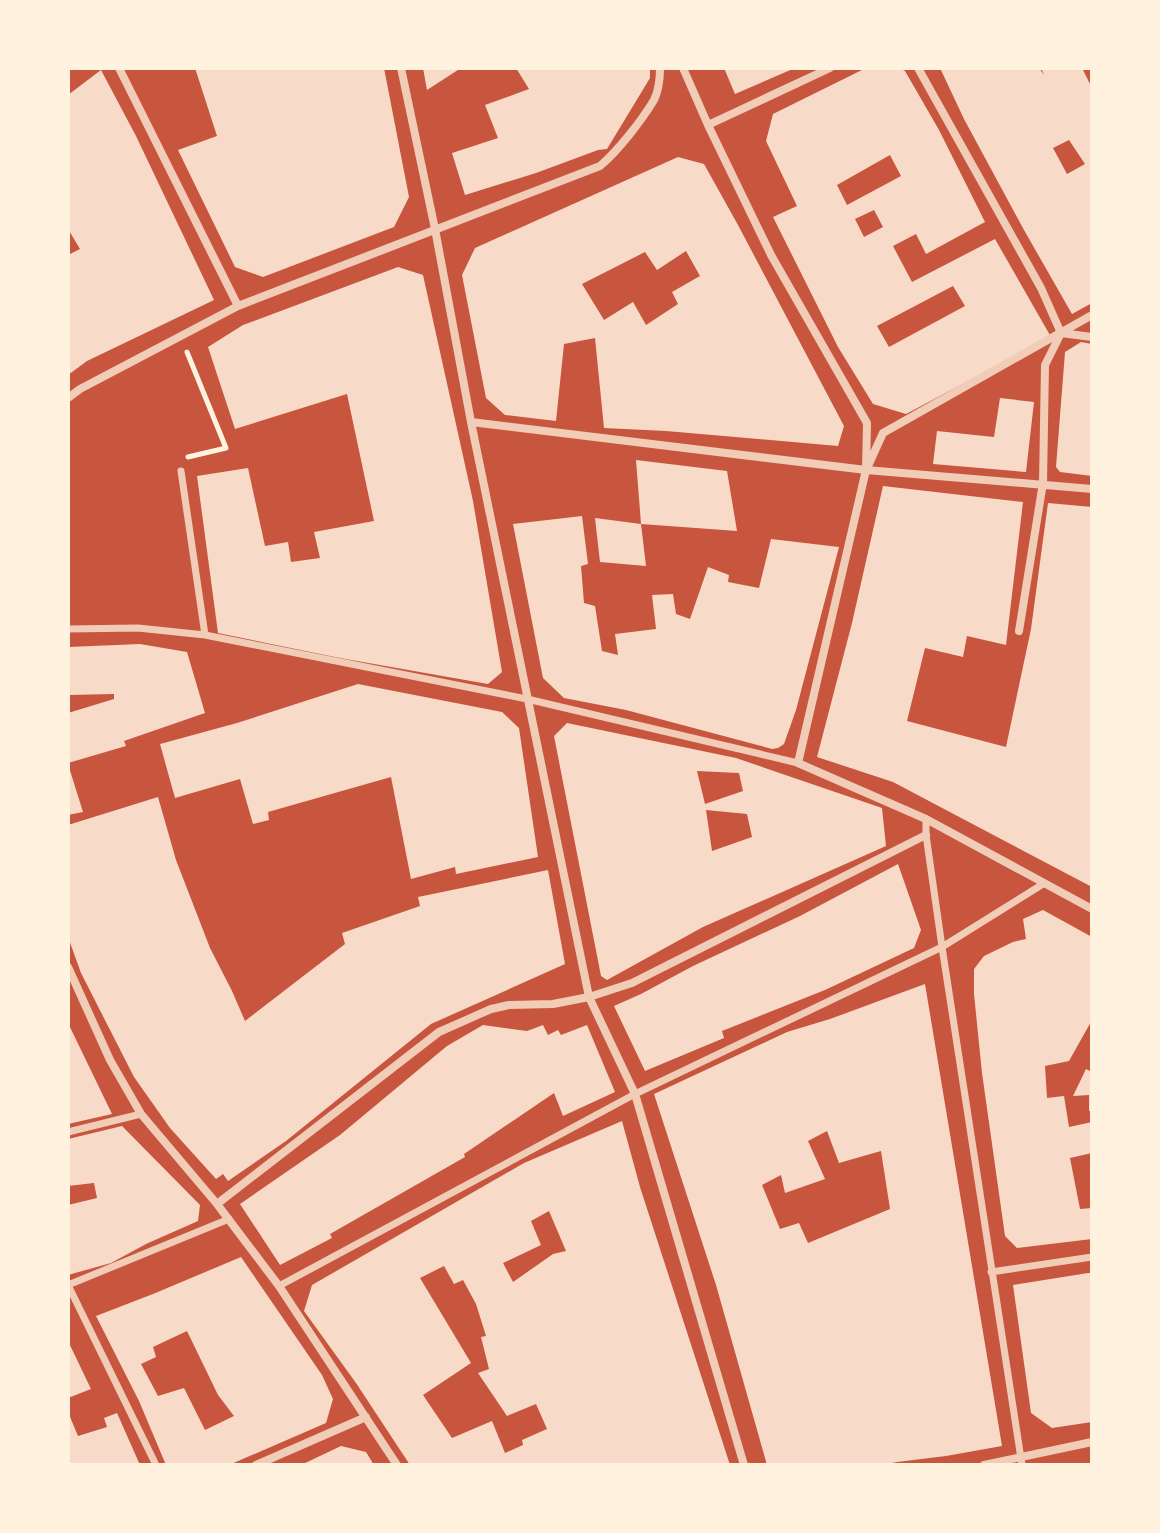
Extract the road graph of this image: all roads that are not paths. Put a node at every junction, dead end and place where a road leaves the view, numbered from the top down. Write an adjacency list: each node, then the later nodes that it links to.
1 (119, 68): 9 (street)
2 (401, 68): 8 (street)
3 (660, 68): 8 (street)
4 (683, 68): 7 (street)
5 (830, 68): 7 (street)
6 (918, 68): 11 (street)
7 (708, 125): 15 (street)
8 (435, 229): 9 (street); 14 (street)
9 (238, 306): 13 (street)
10 (1092, 315): 11 (street)
11 (1061, 333): 12 (street); 15 (street); 17 (street)
12 (1092, 337)
13 (68, 398)
14 (471, 422): 15 (street); 22 (street)
15 (866, 470): 17 (street); 23 (street)
16 (181, 471): 21 (street)
17 (1043, 483): 18 (street); 20 (street)
18 (1092, 489)
19 (68, 629): 21 (street)
20 (1019, 631)
21 (205, 635): 22 (street)
22 (527, 699): 23 (street); 30 (street)
23 (798, 763): 24 (street)
24 (926, 819): 25 (street); 26 (street)
25 (926, 835): 28 (street); 30 (street)
26 (1043, 884): 27 (street); 28 (street)
27 (1092, 909)
28 (942, 947): 31 (street); 37 (street)
29 (68, 967): 32 (street)
30 (589, 997): 31 (street); 34 (street)
31 (635, 1094): 39 (street); 46 (street)
32 (141, 1114): 33 (street); 34 (street)
33 (68, 1132)
34 (217, 1204): 35 (street)
35 (229, 1219): 38 (street); 39 (street)
36 (1092, 1257): 37 (street)
37 (991, 1272): 42 (street)
38 (68, 1285): 43 (street)
39 (279, 1286): 40 (street)
40 (366, 1417): 44 (street); 45 (street)
41 (1092, 1442): 42 (street)
42 (1021, 1461): 47 (street)
43 (156, 1465)
44 (256, 1465)
45 (397, 1465)
46 (744, 1465)
47 (984, 1465)

